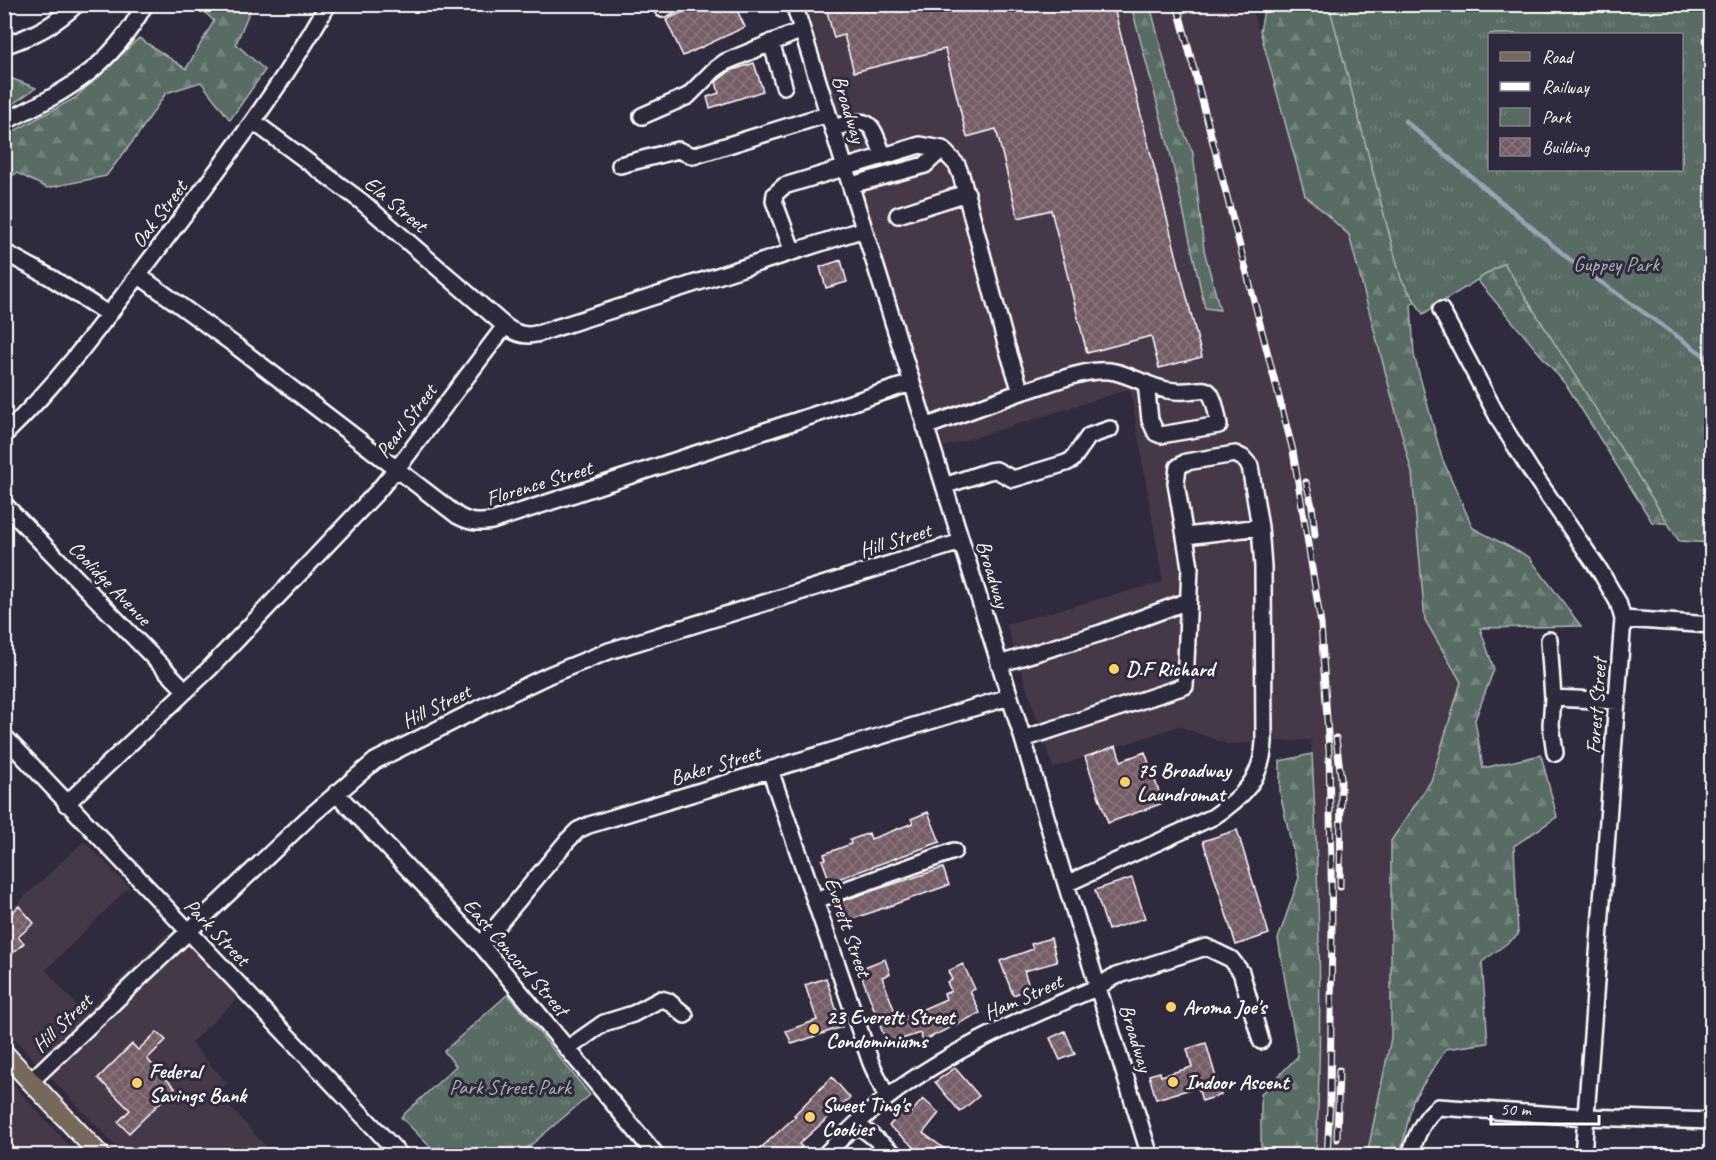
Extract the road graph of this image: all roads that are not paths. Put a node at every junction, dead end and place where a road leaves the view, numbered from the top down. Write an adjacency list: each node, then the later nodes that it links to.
1 (77, 4): 7 (street)
2 (144, 4): 12 (street)
3 (328, 4): 11 (street, Oak Street)
4 (794, 4): 5 (street, Broadway)
5 (802, 30): 6 (street); 10 (street, Broadway)
6 (771, 42): 8 (street); 9 (street)
7 (4, 46)
8 (784, 86)
9 (642, 116)
10 (831, 121): 14 (street); 15 (street); 16 (street, Broadway)
11 (254, 122): 23 (street, Oak Street); 26 (street, Ela Street)
12 (4, 123)
13 (942, 149): 14 (street); 17 (street); 18 (street)
14 (883, 155): 16 (street)
15 (620, 165)
16 (845, 166): 17 (street, Broadway); 22 (street)
17 (850, 185): 20 (street, Broadway)
18 (967, 193): 19 (street); 29 (street)
19 (898, 215)
20 (864, 229): 22 (street); 27 (street, Broadway)
21 (4, 252): 25 (street)
22 (793, 252): 26 (street)
23 (138, 275): 25 (street, Oak Street); 33 (street, Florence Street)
24 (1441, 310): 40 (street, Forest Street)
25 (108, 314): 32 (street, Oak Street)
26 (505, 326): 33 (street, Pearl Street)
27 (911, 383): 30 (street, Broadway); 33 (street, Florence Street)
28 (1146, 383): 28 (street); 29 (street)
29 (1021, 392): 30 (street)
30 (925, 427): 34 (street, Broadway)
31 (1110, 429): 34 (street)
32 (4, 435)
33 (397, 469): 44 (street, Pearl Street)
34 (944, 486): 38 (street, Broadway)
35 (4, 504): 44 (street, Coolidge Avenue)
36 (1260, 527): 37 (street); 37 (street); 55 (street)
37 (1186, 536): 39 (street)
38 (961, 542): 43 (street, Broadway); 52 (street, Hill Street)
39 (1188, 601): 43 (street); 49 (street)
40 (1623, 619): 41 (street); 47 (street, Forest Street)
41 (1712, 625)
42 (1549, 640): 46 (street)
43 (999, 664): 45 (street, Broadway)
44 (186, 692): 53 (street, Pearl Street)
45 (1009, 697): 49 (street, Broadway); 51 (street, Baker Street)
46 (1553, 698): 47 (street); 50 (street)
47 (1618, 701): 66 (street, Forest Street)
48 (4, 736): 53 (street, Park Street)
49 (1023, 739): 55 (street, Broadway)
50 (1556, 753)
51 (770, 770): 56 (street, Everett Street); 58 (street, Baker Street)
52 (336, 793): 57 (street, Hill Street); 58 (street, East Concord Street)
53 (66, 804): 57 (street, Park Street)
54 (954, 851): 56 (street)
55 (1066, 884): 59 (street, Broadway)
56 (816, 900): 65 (street, Everett Street)
57 (188, 933): 64 (street, Hill Street); 70 (street, Park Street)
58 (481, 945): 62 (street, East Concord Street)
59 (1098, 987): 61 (street, Ham Street); 65 (street, Ham Street); 74 (street, Broadway)
60 (685, 1015): 62 (street)
61 (1261, 1041)
62 (567, 1049): 71 (street, East Concord Street)
63 (4, 1053): 64 (main road)
64 (32, 1082): 69 (main road)
65 (887, 1098): 68 (street, Ham Street)
66 (1586, 1117): 67 (street); 75 (street); 76 (street, Forest Street)
67 (1712, 1122)
68 (857, 1124): 72 (street, Ham Street); 73 (street)
69 (101, 1155)
70 (401, 1155)
71 (657, 1155)
72 (824, 1155)
73 (897, 1155)
74 (1150, 1155)
75 (1410, 1155)
76 (1583, 1155)

